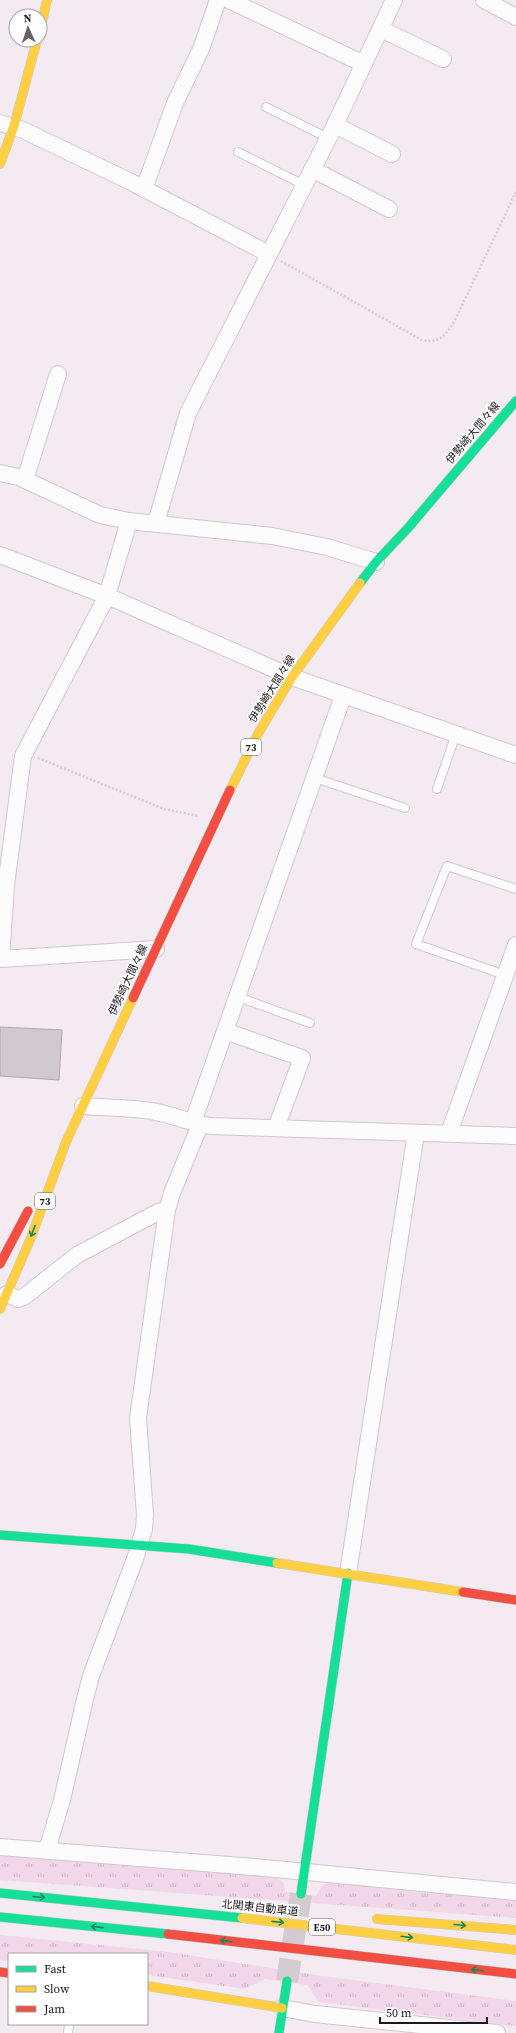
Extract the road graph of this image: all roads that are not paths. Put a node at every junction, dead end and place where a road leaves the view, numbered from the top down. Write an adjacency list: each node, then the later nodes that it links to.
1 (218, 0): 18 (street)
2 (229, 0): 9 (street)
3 (394, 0): 6 (street)
4 (484, 0): 5 (street)
5 (516, 17)
6 (381, 29): 8 (street); 9 (street)
7 (34, 48): 11 (main road)
8 (443, 59)
9 (364, 64): 12 (street)
10 (266, 107): 12 (lane)
11 (7, 125): 15 (main road); 18 (street)
12 (332, 131): 14 (street); 16 (street)
13 (238, 152): 17 (lane)
14 (392, 154)
15 (0, 164)
16 (312, 169): 17 (street); 19 (street)
17 (304, 185): 20 (street)
18 (144, 189): 20 (street)
19 (389, 209)
20 (269, 254): 26 (street)
21 (58, 374): 24 (street)
22 (516, 401): 28 (main road, 伊勢崎大間々線 / 73)
23 (0, 472): 24 (street)
24 (25, 480): 25 (street)
25 (129, 521): 26 (street); 29 (street)
26 (156, 523): 28 (street)
27 (0, 555): 29 (street)
28 (376, 562): 30 (main road, 伊勢崎大間々線 / 73)
29 (107, 596): 30 (street); 38 (street)
30 (292, 678): 31 (street); 40 (main road, 伊勢崎大間々線 / 73)
31 (343, 696): 32 (street); 34 (street)
32 (456, 734): 33 (street); 35 (lane)
33 (516, 755)
34 (314, 778): 36 (lane); 42 (street)
35 (437, 789)
36 (405, 808)
37 (516, 889): 41 (lane)
38 (2, 904): 40 (street)
39 (516, 946): 41 (street)
40 (156, 949): 45 (main road, 伊勢崎大間々線 / 73)
41 (505, 975): 48 (street)
42 (238, 997): 43 (lane); 44 (street)
43 (310, 1023)
44 (226, 1032): 46 (street); 47 (street)
45 (83, 1106): 46 (street); 51 (main road, 伊勢崎大間々線 / 73)
46 (197, 1123): 47 (street); 54 (street)
47 (276, 1128): 49 (street)
48 (449, 1133): 49 (street); 50 (street)
49 (416, 1134): 60 (street)
50 (516, 1136)
51 (66, 1142): 52 (main road, 伊勢崎大間々線 / 73); 56 (main road, 伊勢崎大間々線 / 73, one-way to 56)
52 (38, 1190)
53 (31, 1203): 55 (main road, 73)
54 (167, 1210): 56 (street); 59 (street)
55 (0, 1264)
56 (7, 1294): 57 (main road, 伊勢崎大間々線 / 73)
57 (0, 1309)
58 (0, 1535): 59 (main road)
59 (139, 1545): 60 (main road); 63 (street)
60 (348, 1573): 61 (main road); 64 (main road)
61 (516, 1600)
62 (0, 1847): 63 (street)
63 (49, 1851): 64 (street)
64 (304, 1873): 65 (street); 67 (main road)
65 (516, 1892)
66 (0, 1893): 68 (main road, 北関東自動車道 / E50, one-way to 68)
67 (301, 1894)
68 (128, 1905): 69 (main road); 73 (main road, 北関東自動車道 / E50, one-way to 73)
69 (293, 1914)
70 (0, 1917): 74 (main road, E50, one-way to 70)
71 (364, 1918): 72 (main road, one-way to 72)
72 (516, 1930)
73 (516, 1950)
74 (321, 1952): 75 (main road); 76 (main road, E50, one-way to 74)
75 (401, 1970)
76 (516, 1974)
77 (287, 1981): 79 (main road)
78 (148, 1986): 79 (main road)
79 (282, 2008): 80 (main road); 81 (street)
80 (279, 2033)
81 (497, 2033)

